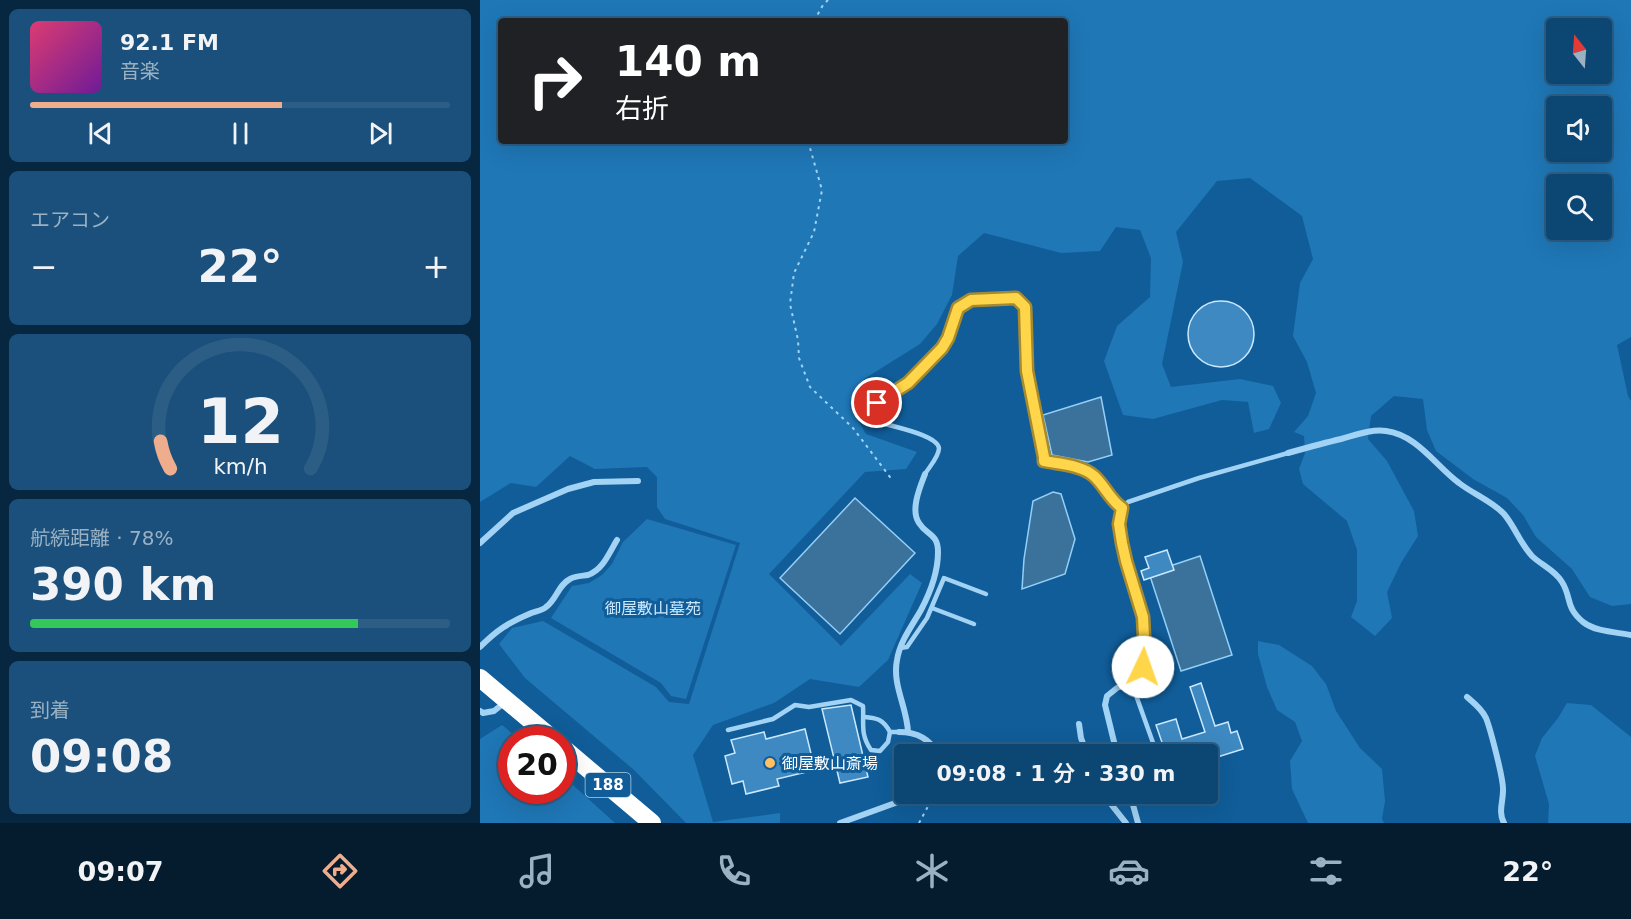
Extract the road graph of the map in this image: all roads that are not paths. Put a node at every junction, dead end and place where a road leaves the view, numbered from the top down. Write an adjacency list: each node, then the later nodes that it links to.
1 (1288, 453): 4 (lane); 10 (street)
2 (925, 474): 4 (lane); 12 (street)
3 (638, 482): 6 (street)
4 (1122, 508): 14 (lane)
5 (617, 540): 11 (street)
6 (480, 543)
7 (986, 594): 8 (lane)
8 (932, 608): 9 (lane); 12 (lane)
9 (974, 624)
10 (1631, 635)
11 (480, 647)
12 (900, 648): 25 (street)
13 (480, 678): 17 (highway)
14 (1136, 685): 15 (lane); 29 (lane)
15 (1117, 688): 28 (street)
16 (1467, 697): 38 (street)
17 (507, 700): 18 (street); 21 (highway)
18 (480, 711)
19 (864, 717): 22 (lane); 23 (lane); 23 (lane)
20 (1079, 724): 27 (street)
21 (538, 726)
22 (728, 730)
23 (890, 732): 24 (lane)
24 (899, 732): 25 (street)
25 (908, 732): 26 (street)
26 (930, 744)
27 (1083, 744)
28 (1114, 744)
29 (1153, 744)
30 (576, 759): 34 (highway, 188)
31 (894, 803): 35 (street)
32 (1111, 804): 36 (street)
33 (1133, 804): 37 (street)
34 (652, 823)
35 (840, 823)
36 (1126, 823)
37 (1138, 823)
38 (1504, 823)

